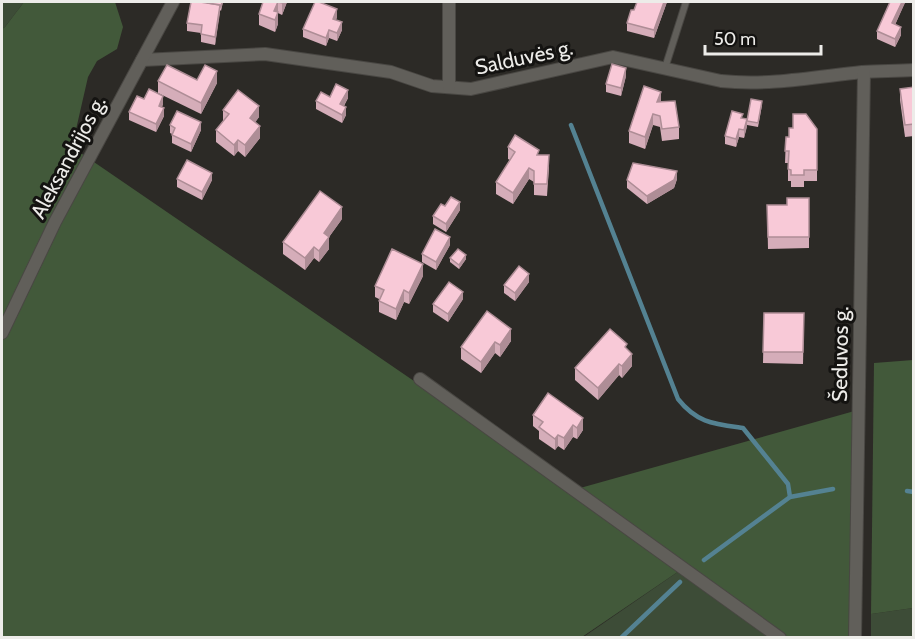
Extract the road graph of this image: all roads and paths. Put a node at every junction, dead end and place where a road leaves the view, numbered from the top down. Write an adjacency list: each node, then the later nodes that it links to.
1 (173, 2): 4 (street, Aleksandrijos g.)
2 (449, 2): 8 (street)
3 (686, 2): 5 (lane)
4 (142, 60): 8 (street, Salduvės g.); 9 (street, Aleksandrijos g.)
5 (665, 68): 7 (street, Salduvės g.); 8 (street, Salduvės g.)
6 (914, 70): 7 (street, Salduvės g.)
7 (864, 72): 12 (street, Šeduvos g.)
8 (449, 87)
9 (2, 333)
10 (423, 375): 11 (street)
11 (780, 638)
12 (855, 638)

